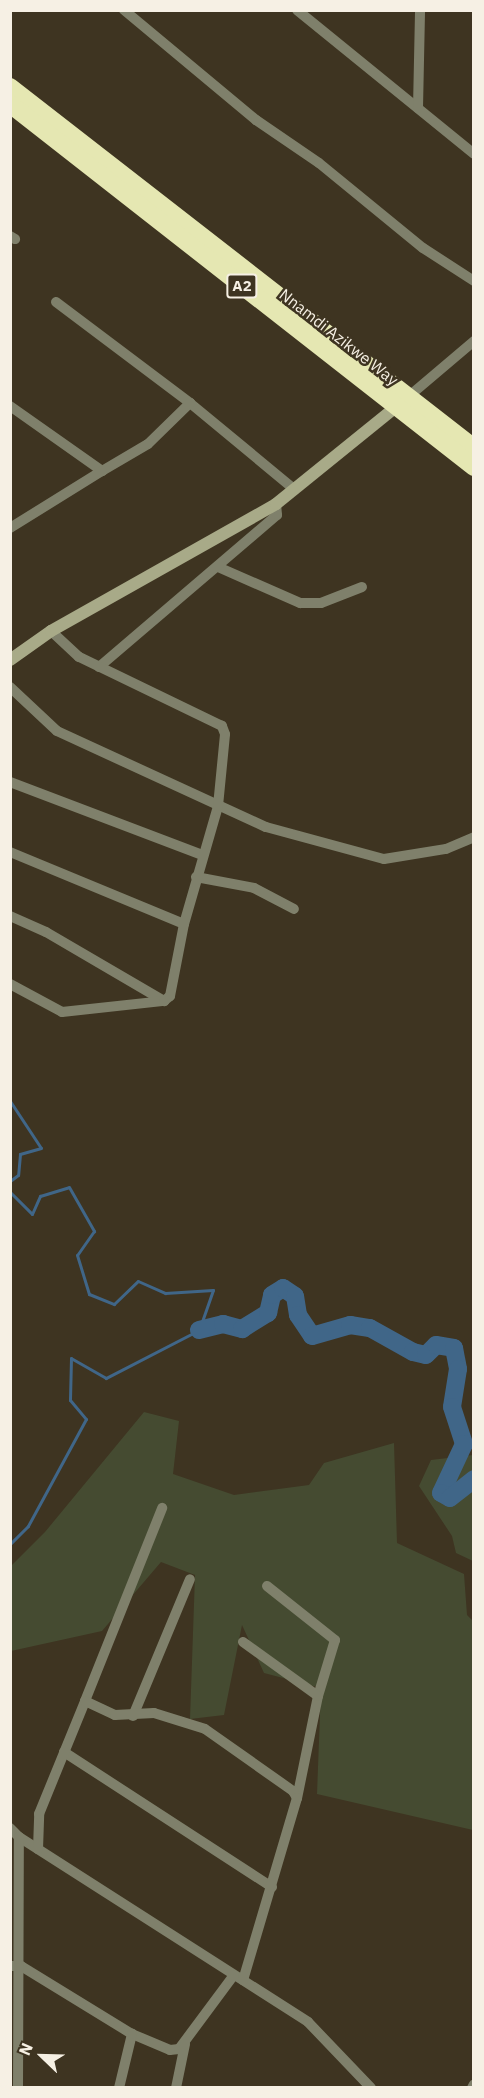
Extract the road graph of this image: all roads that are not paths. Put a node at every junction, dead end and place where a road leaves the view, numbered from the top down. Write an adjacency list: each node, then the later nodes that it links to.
1 (124, 10): 8 (street)
2 (297, 10): 6 (street)
3 (420, 10): 6 (street)
4 (10, 87): 11 (highway, Nnamdi Azikwe Way / A2)
5 (10, 104): 11 (highway, Nnamdi Azikwe Way / A2)
6 (418, 108): 7 (street)
7 (474, 154)
8 (474, 281)
9 (57, 302): 12 (street)
10 (474, 341): 11 (street)
11 (402, 402): 14 (highway, Nnamdi Azikwe Way / A2); 15 (highway, Nnamdi Azikwe Way / A2); 17 (street)
12 (190, 403): 16 (street); 17 (street)
13 (10, 406): 16 (street)
14 (474, 448)
15 (474, 467)
16 (102, 471): 19 (street)
17 (294, 489): 18 (street)
18 (276, 504): 20 (street); 22 (street)
19 (10, 528)
20 (218, 567): 21 (street); 24 (street)
21 (362, 587)
22 (51, 631): 23 (street); 24 (street)
23 (10, 660)
24 (99, 667): 27 (street)
25 (10, 687): 27 (street)
26 (10, 782): 30 (street)
27 (218, 806): 28 (street); 30 (street)
28 (474, 837)
29 (10, 852): 34 (street)
30 (202, 855): 31 (street)
31 (196, 877): 32 (street); 34 (street)
32 (294, 909)
33 (10, 916): 36 (street)
34 (184, 924): 36 (street)
35 (10, 984): 36 (street)
36 (164, 1001)
37 (162, 1508): 42 (street)
38 (190, 1579): 43 (street)
39 (267, 1586): 41 (street)
40 (243, 1642): 41 (street)
41 (318, 1696): 45 (street)
42 (85, 1701): 43 (street); 44 (street)
43 (133, 1716): 45 (street)
44 (64, 1752): 48 (street); 49 (street)
45 (297, 1797): 49 (street)
46 (10, 1828): 47 (street)
47 (19, 1837): 48 (street); 50 (street)
48 (38, 1849): 51 (street)
49 (272, 1887): 51 (street)
50 (16, 1966): 52 (street); 54 (street)
51 (238, 1977): 53 (street); 57 (street)
52 (132, 2034): 53 (street); 55 (street)
53 (186, 2040): 56 (street)
54 (18, 2088)
55 (119, 2088)
56 (176, 2088)
57 (371, 2088)

